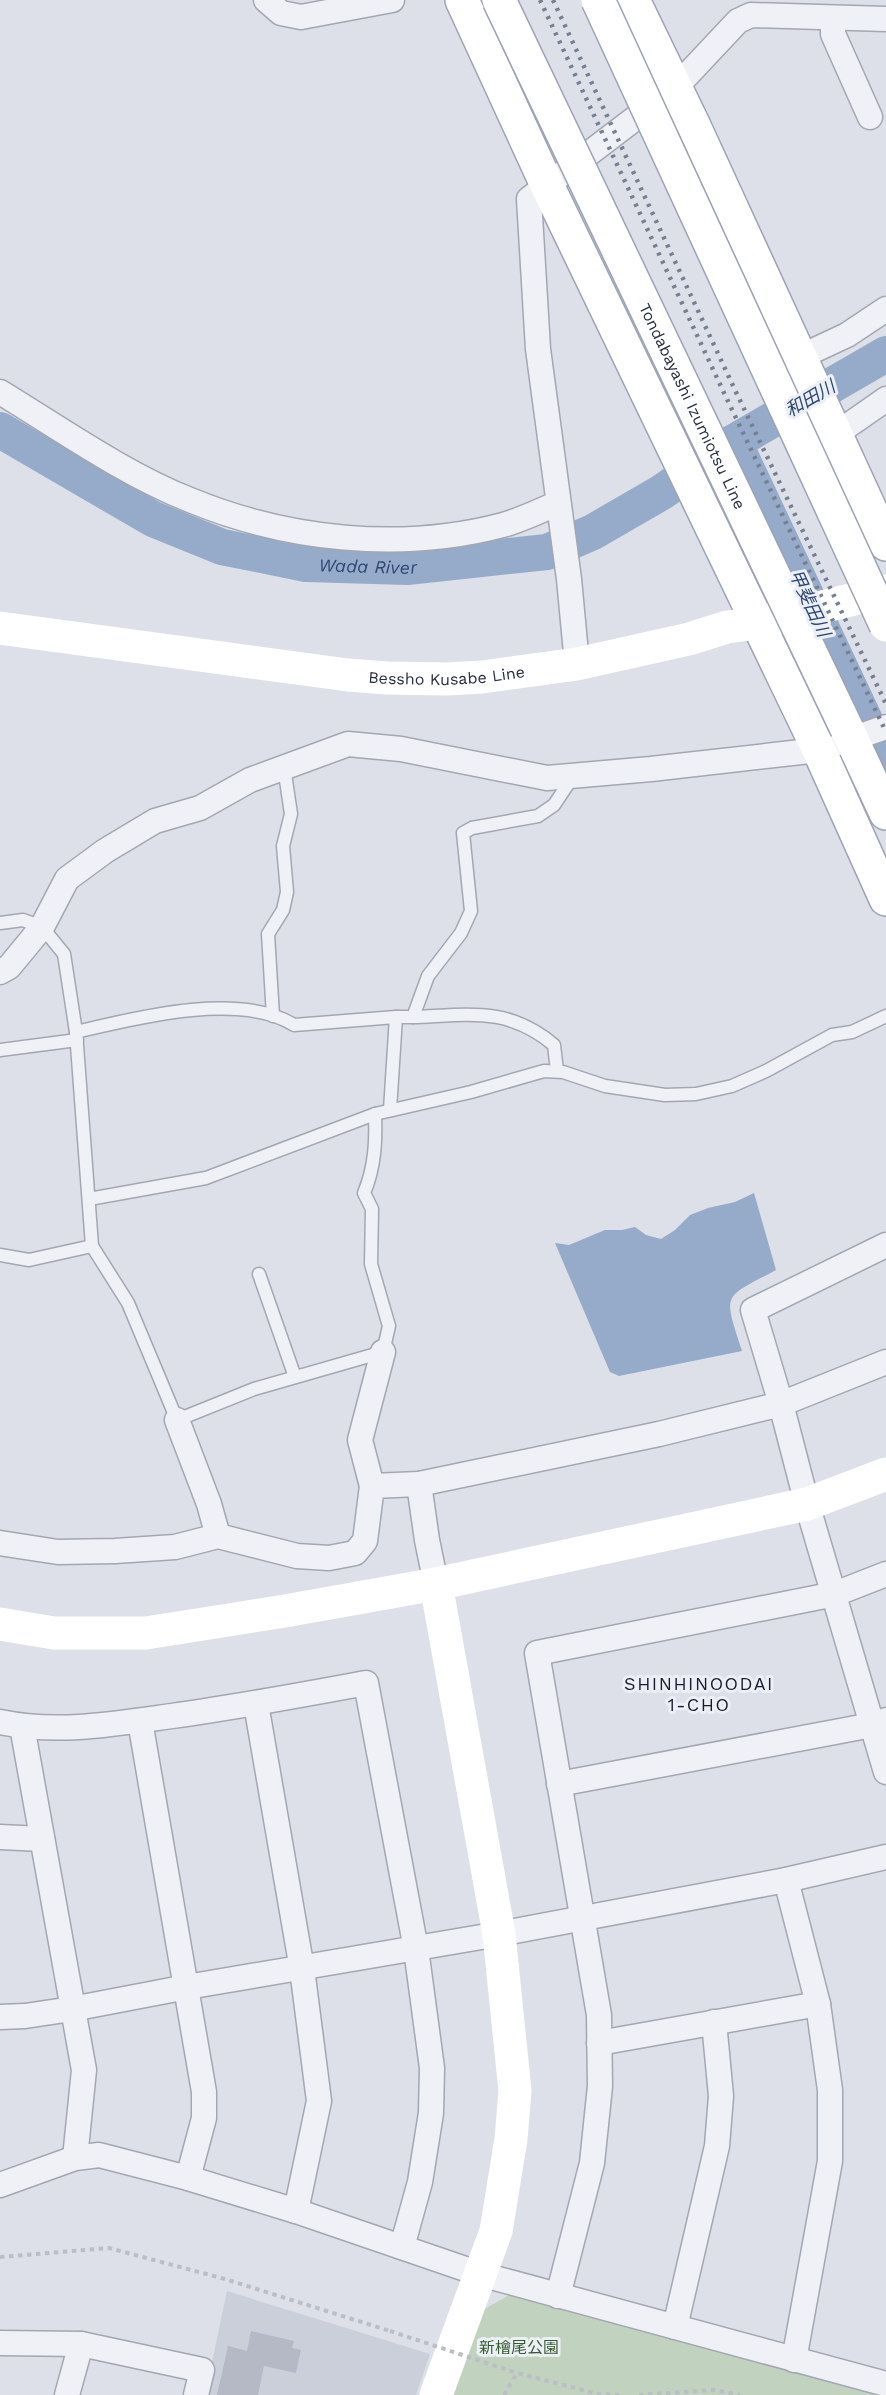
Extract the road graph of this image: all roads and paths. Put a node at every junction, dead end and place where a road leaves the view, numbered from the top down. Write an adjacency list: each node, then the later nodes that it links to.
1 (266, 0): 2 (street)
2 (392, 0)
3 (462, 0): 11 (main road)
4 (499, 0): 25 (main road, Tondabayashi Izumiotsu Line, bridge)
5 (598, 0): 21 (main road, bridge)
6 (633, 0): 9 (main road)
7 (841, 12): 8 (street); 9 (street); 10 (street)
8 (886, 19)
9 (675, 88): 11 (street); 13 (main road)
10 (870, 117)
11 (547, 185): 17 (street); 20 (main road)
12 (886, 309): 13 (street)
13 (802, 360): 16 (main road)
14 (0, 392): 17 (street)
15 (886, 399): 16 (street)
16 (833, 429): 18 (main road)
17 (558, 507): 23 (street)
18 (886, 544)
19 (886, 591): 20 (main road, Bessho Kusabe Line)
20 (758, 623): 23 (main road, Bessho Kusabe Line); 25 (main road)
21 (886, 626)
22 (0, 628): 23 (main road, Bessho Kusabe Line)
23 (577, 664)
24 (886, 727): 25 (street)
25 (841, 740): 27 (street); 28 (main road, Tondabayashi Izumiotsu Line); 29 (main road)
26 (284, 767): 27 (street); 31 (street); 33 (lane)
27 (574, 775): 36 (lane)
28 (886, 813)
29 (886, 899)
30 (0, 923): 31 (lane)
31 (42, 927): 32 (street); 37 (lane)
32 (0, 972)
33 (273, 1016): 35 (lane); 37 (lane)
34 (886, 1016): 39 (lane)
35 (396, 1017): 36 (lane); 40 (lane)
36 (413, 1017): 39 (lane)
37 (76, 1036): 38 (lane); 42 (lane)
38 (0, 1050)
39 (557, 1071): 40 (lane)
40 (390, 1110): 41 (lane)
41 (375, 1113): 42 (lane); 47 (lane)
42 (89, 1199): 44 (lane)
43 (886, 1245): 50 (street)
44 (92, 1246): 45 (lane); 51 (lane)
45 (0, 1255)
46 (259, 1274): 49 (lane)
47 (383, 1352): 49 (lane); 54 (street)
48 (886, 1362): 50 (street)
49 (295, 1377): 51 (lane)
50 (781, 1404): 53 (street); 55 (street)
51 (177, 1419): 56 (street)
52 (886, 1474): 55 (main road)
53 (419, 1484): 54 (street); 59 (street)
54 (372, 1486): 56 (street)
55 (807, 1504): 59 (main road); 60 (street)
56 (218, 1536): 57 (street)
57 (0, 1543)
58 (886, 1575): 60 (street)
59 (436, 1584): 61 (main road); 73 (main road)
60 (835, 1594): 64 (street); 67 (street)
61 (0, 1624)
62 (255, 1704): 63 (street); 74 (street); 75 (street)
63 (140, 1721): 65 (street); 76 (street)
64 (879, 1722): 66 (street); 67 (street)
65 (11, 1724): 69 (street)
66 (886, 1772)
67 (560, 1784): 72 (street)
68 (0, 1837): 69 (street)
69 (42, 1839): 78 (street)
70 (886, 1857): 71 (street)
71 (786, 1880): 72 (street); 77 (street)
72 (583, 1917): 73 (street); 81 (street)
73 (499, 1934): 74 (street); 88 (main road)
74 (416, 1948): 75 (street); 86 (street)
75 (302, 1968): 76 (street); 85 (street)
76 (187, 1987): 78 (street); 83 (street)
77 (818, 2004): 80 (street); 93 (street)
78 (72, 2009): 79 (street); 82 (street)
79 (0, 2017)
80 (714, 2022): 81 (street); 90 (street)
81 (599, 2043): 89 (street)
82 (75, 2158): 83 (street); 84 (street)
83 (188, 2178): 85 (street)
84 (0, 2185)
85 (296, 2211): 86 (street)
86 (402, 2247): 88 (street)
87 (0, 2258): 94 (path, bridge)
88 (480, 2274): 89 (street); 98 (main road)
89 (558, 2296): 90 (street)
90 (675, 2327): 93 (street)
91 (0, 2343): 92 (street)
92 (81, 2344): 96 (street); 97 (street)
93 (794, 2360): 95 (street)
94 (517, 2373): 99 (path); 100 (path)
95 (886, 2384)
96 (67, 2395)
97 (196, 2395)
98 (436, 2395)
99 (504, 2395)
100 (619, 2395)
101 (639, 2395): 102 (path)
102 (740, 2395)

